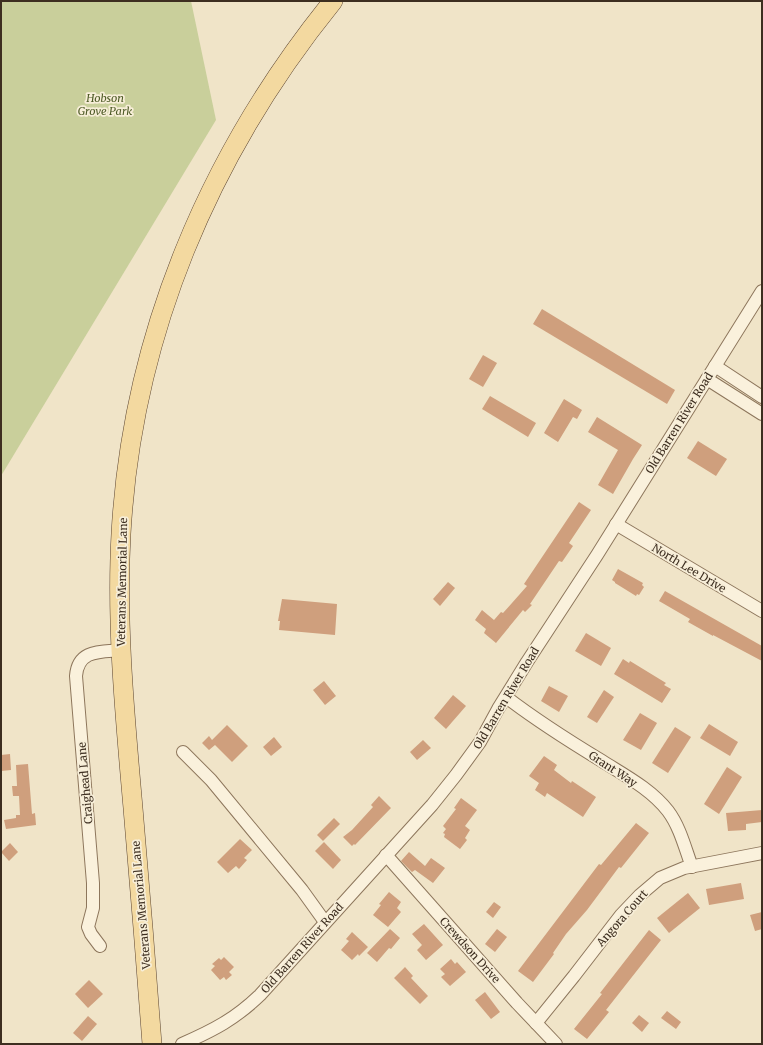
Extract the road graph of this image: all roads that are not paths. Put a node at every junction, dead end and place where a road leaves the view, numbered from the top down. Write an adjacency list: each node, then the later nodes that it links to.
1 (333, 1): 9 (main road, Veterans Memorial Lane)
2 (762, 291): 3 (street, Old Barren River Road)
3 (715, 366): 4 (street, Old Barren River Road); 5 (street)
4 (707, 379): 6 (street); 7 (street, Old Barren River Road)
5 (762, 397)
6 (762, 414)
7 (616, 524): 8 (street, North Lee Drive); 10 (street, Old Barren River Road)
8 (762, 612)
9 (121, 650): 16 (street, Craighead Lane); 18 (main road, Veterans Memorial Lane)
10 (506, 697): 13 (street, Old Barren River Road); 14 (street, Grant Way)
11 (183, 752): 15 (street)
12 (762, 853): 14 (street, Angora Court)
13 (386, 855): 15 (street, Old Barren River Road); 17 (street, Crewdson Drive)
14 (692, 866): 17 (street, Angora Court)
15 (325, 922): 19 (street, Old Barren River Road)
16 (100, 946)
17 (536, 1023): 20 (street, Crewdson Drive)
18 (152, 1044)
19 (182, 1044)
20 (556, 1044)

